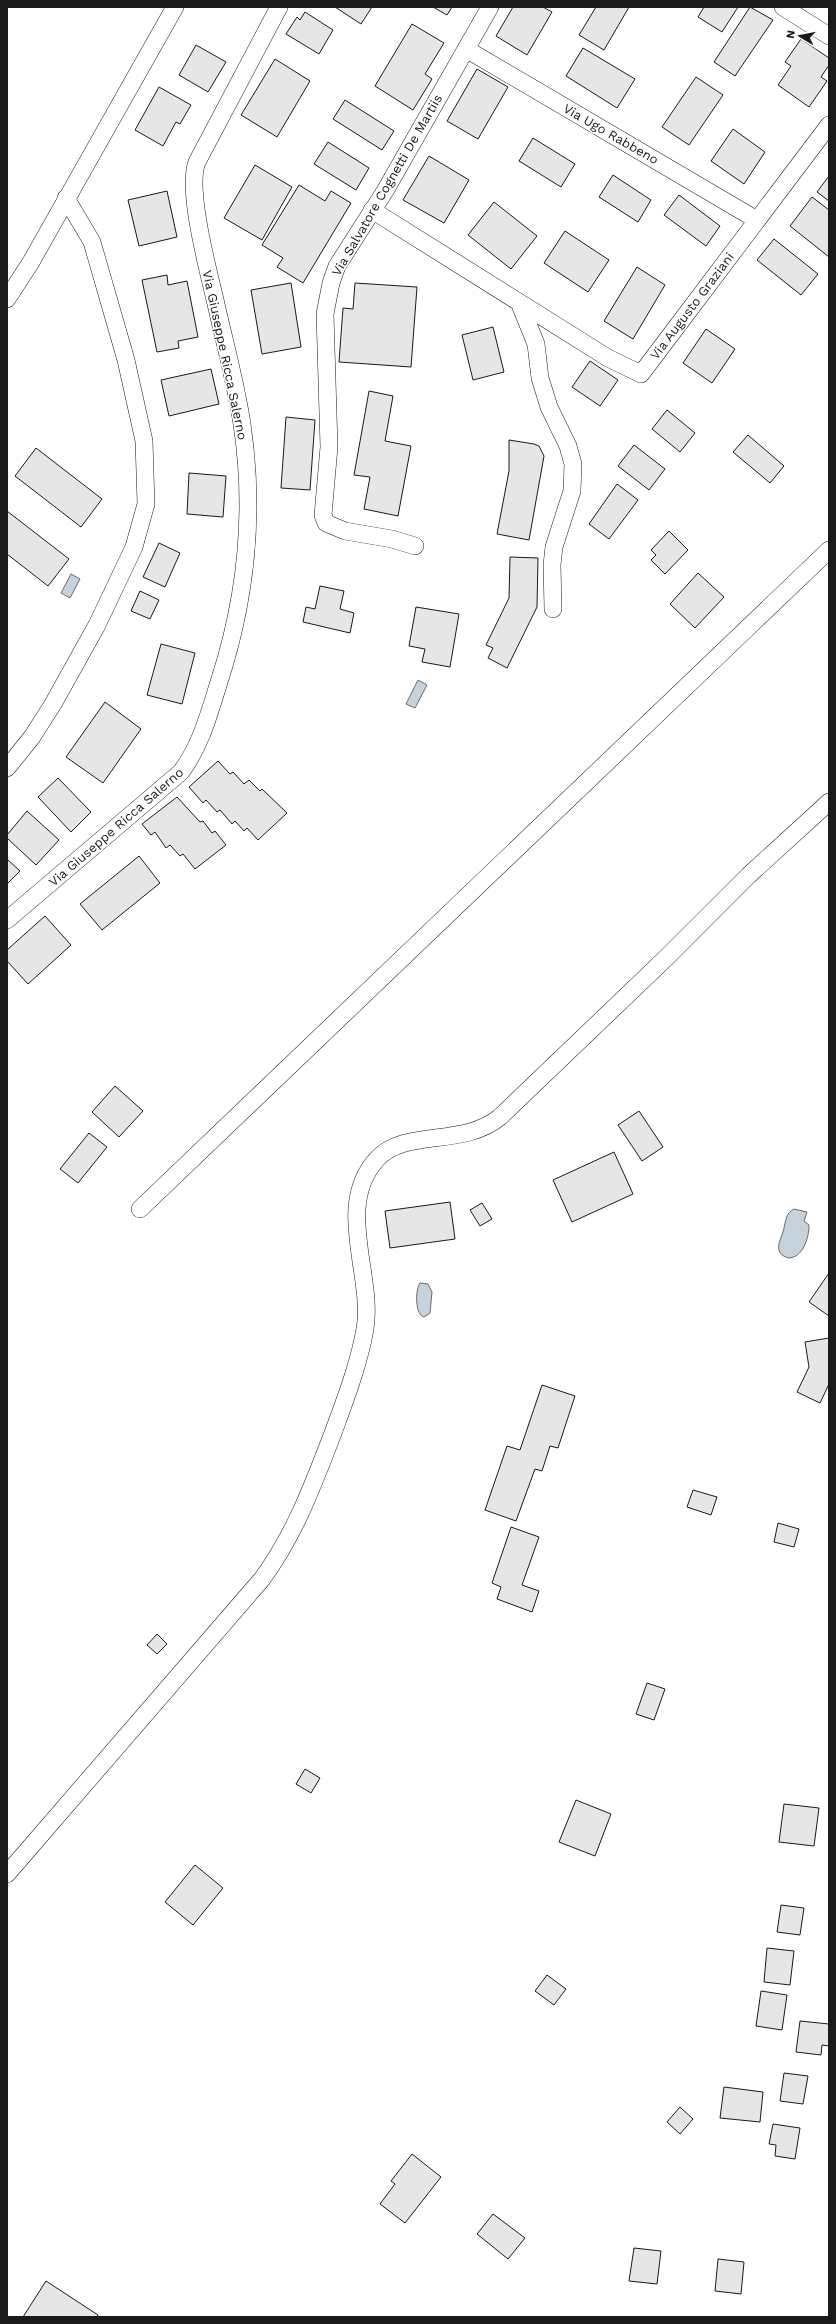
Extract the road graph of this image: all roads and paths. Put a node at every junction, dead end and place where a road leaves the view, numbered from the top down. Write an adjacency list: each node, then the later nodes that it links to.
1 (175, 7): 8 (street)
2 (279, 7): 18 (street, Via Giuseppe Ricca Salerno)
3 (490, 7): 6 (street, Via Salvatore Cognetti De Martiis)
4 (783, 7): 5 (street)
5 (829, 36)
6 (466, 49): 9 (street, Via Salvatore Cognetti De Martiis); 10 (street, Via Ugo Rabbeno)
7 (829, 125): 10 (street, Via Augusto Graziani)
8 (66, 198): 11 (street); 16 (street)
9 (372, 210): 12 (street, Via Augusto Graziani); 13 (street, Via Salvatore Cognetti De Martiis)
10 (757, 220): 12 (street, Via Augusto Graziani)
11 (7, 299)
12 (519, 302): 15 (street)
13 (415, 546)
14 (829, 550): 19 (street)
15 (553, 609)
16 (7, 768)
17 (829, 802): 20 (street)
18 (7, 920)
19 (140, 1209)
20 (7, 1874)

